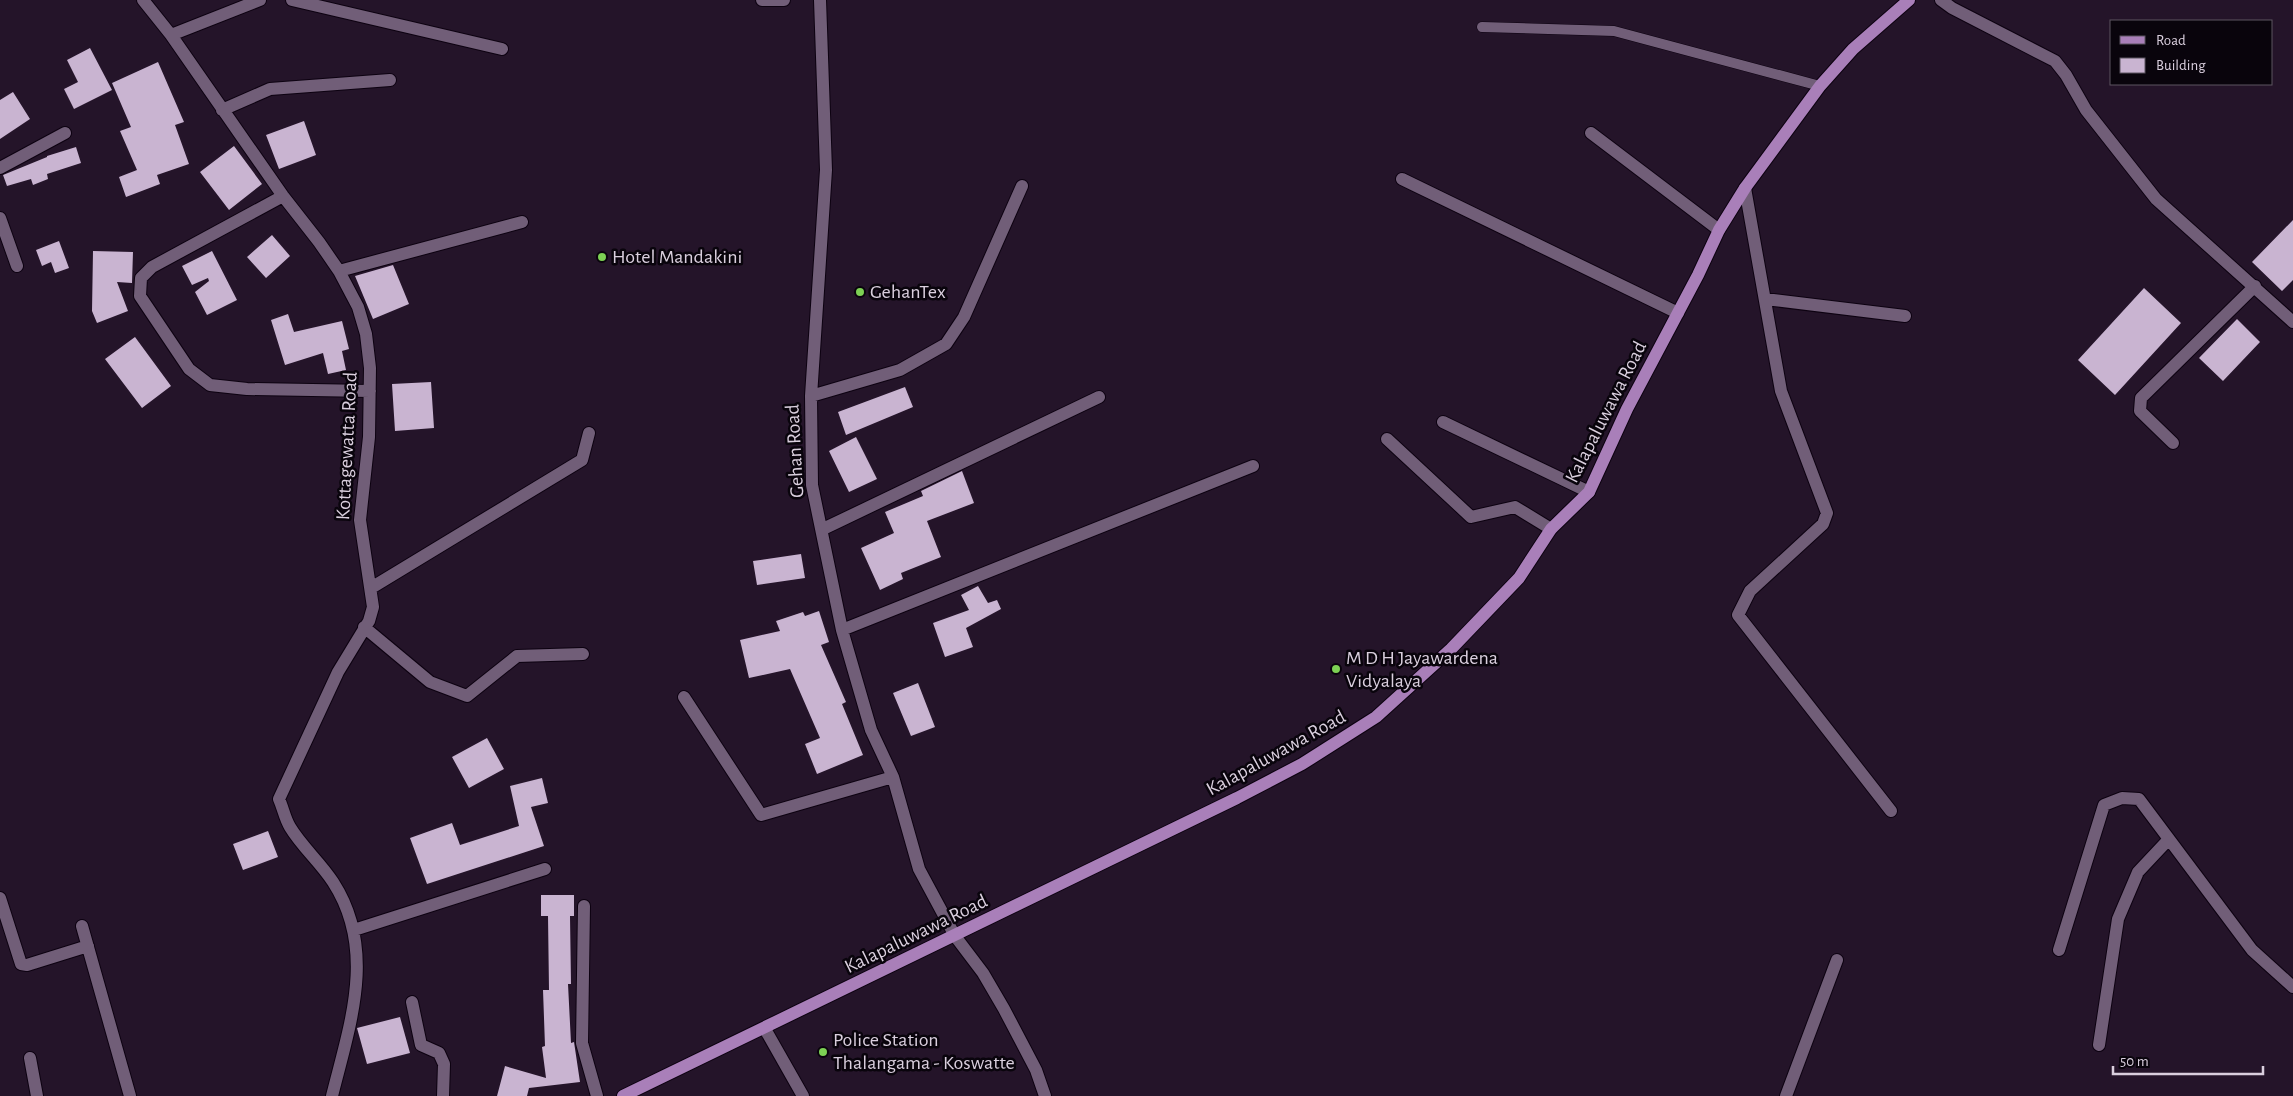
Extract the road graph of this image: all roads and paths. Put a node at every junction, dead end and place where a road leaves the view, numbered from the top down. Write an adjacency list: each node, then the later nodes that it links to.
1 (143, 0): 10 (street, Kottagewatta Road)
2 (260, 0): 10 (street)
3 (292, 0): 11 (street)
4 (762, 0): 5 (street)
5 (784, 0)
6 (820, 0): 33 (street, Gehan Road)
7 (1909, 0): 13 (main road, Kalapaluwawa Road)
8 (1941, 0): 27 (street)
9 (1482, 26): 13 (lane)
10 (171, 35): 14 (street, Kottagewatta Road)
11 (502, 49)
12 (390, 80): 14 (street)
13 (1820, 86): 20 (main road, Kalapaluwawa Road)
14 (222, 110): 21 (street, Kottagewatta Road)
15 (65, 133): 17 (street)
16 (1591, 133): 24 (street)
17 (0, 168)
18 (1402, 179): 29 (street)
19 (1022, 186): 33 (street)
20 (1745, 188): 24 (main road, Kalapaluwawa Road); 28 (street)
21 (283, 196): 26 (street, Kottagewatta Road); 32 (street)
22 (0, 218): 25 (street)
23 (522, 222): 26 (street)
24 (1719, 230): 29 (main road, Kalapaluwawa Road)
25 (17, 266)
26 (339, 271): 32 (street, Kottagewatta Road)
27 (2255, 286): 31 (street); 38 (street)
28 (1765, 299): 30 (street); 49 (street)
29 (1678, 313): 40 (main road, Kalapaluwawa Road)
30 (1905, 316)
31 (2293, 322)
32 (370, 391): 43 (street, Kottagewatta Road)
33 (811, 396): 42 (street, Gehan Road)
34 (1099, 397): 42 (street)
35 (1444, 422): 40 (street)
36 (589, 434): 43 (street)
37 (1387, 439): 41 (street)
38 (2173, 443)
39 (1253, 466): 45 (street)
40 (1589, 492): 41 (main road, Kalapaluwawa Road)
41 (1551, 529): 56 (main road, Kalapaluwawa Road)
42 (823, 530): 45 (street, Gehan Road)
43 (371, 588): 44 (street, Kottagewatta Road)
44 (364, 627): 46 (street); 55 (street, Kottagewatta Road)
45 (842, 630): 48 (street, Gehan Road)
46 (583, 654)
47 (684, 697): 48 (street)
48 (893, 777): 56 (street, Gehan Road)
49 (1891, 811)
50 (2169, 839): 58 (street); 60 (street); 63 (street)
51 (545, 869): 55 (street)
52 (0, 898): 57 (street)
53 (584, 906): 69 (street)
54 (82, 926): 57 (street)
55 (354, 930): 67 (street, Kottagewatta Road)
56 (955, 936): 62 (main road, Kalapaluwawa Road); 72 (street, Gehan Road)
57 (88, 946): 66 (street)
58 (2059, 950)
59 (1837, 960): 73 (street)
60 (2293, 987)
61 (412, 1002): 68 (street)
62 (765, 1029): 70 (main road, Kalapaluwawa Road); 71 (street)
63 (2098, 1045)
64 (30, 1058): 65 (street)
65 (37, 1096)
66 (130, 1096)
67 (332, 1096)
68 (443, 1096)
69 (597, 1096)
70 (623, 1096)
71 (803, 1096)
72 (1045, 1096)
73 (1786, 1096)

